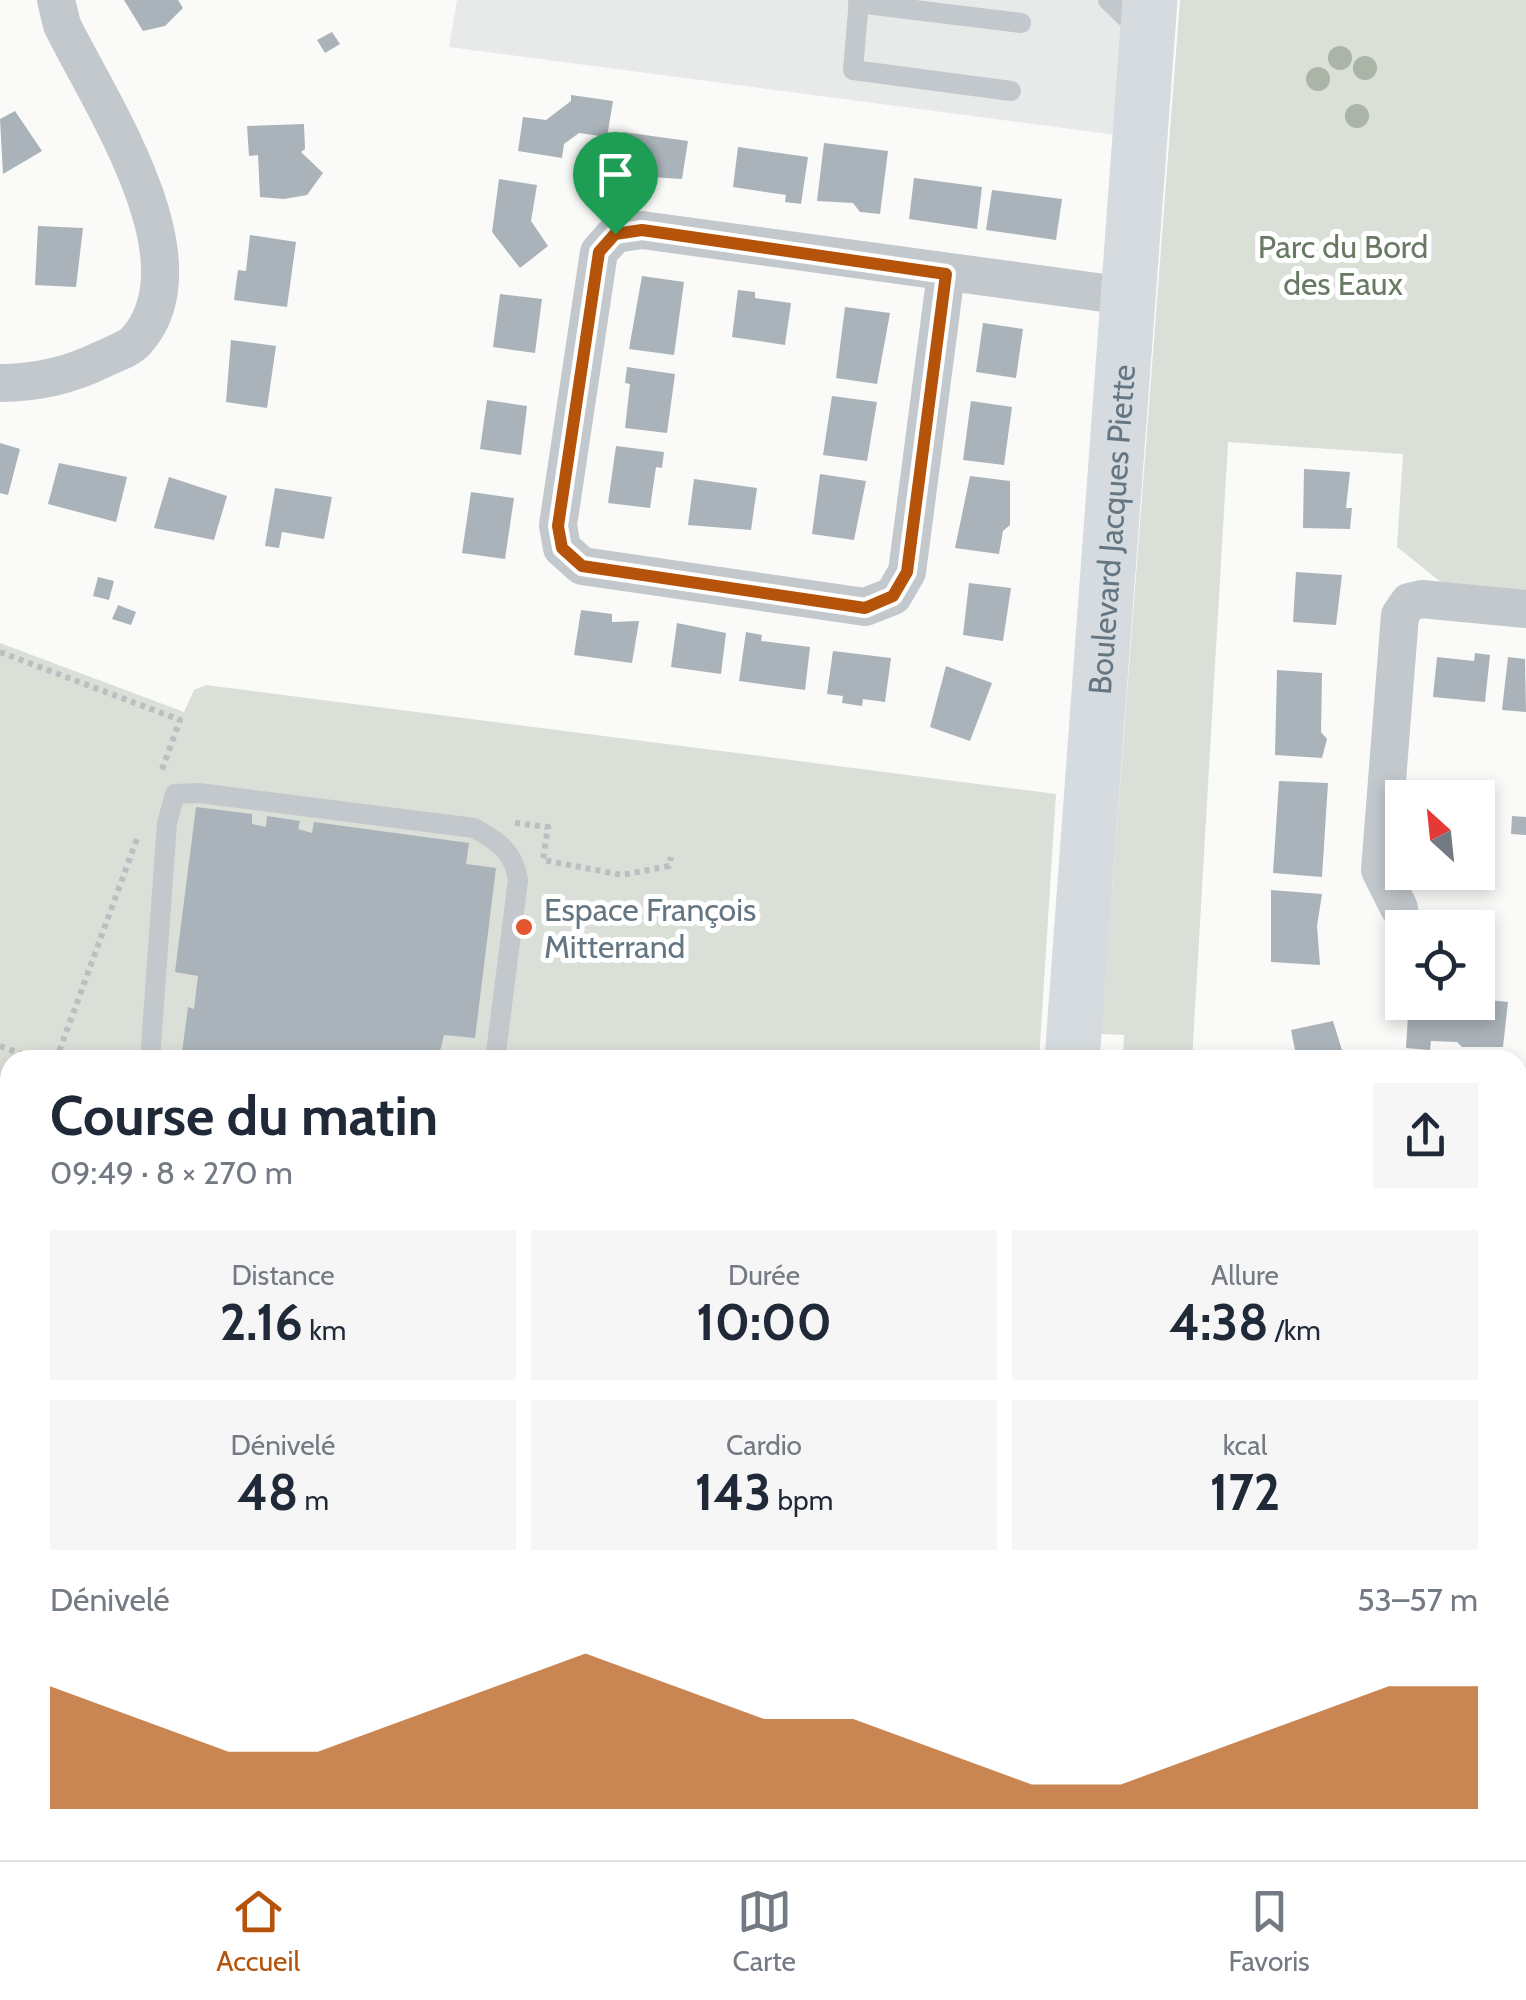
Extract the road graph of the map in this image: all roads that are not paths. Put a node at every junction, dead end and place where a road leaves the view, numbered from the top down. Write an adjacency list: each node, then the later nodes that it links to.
1 (56, 0): 8 (street)
2 (859, 2): 4 (lane); 5 (lane)
3 (1135, 12): 7 (main road, Boulevard Jacques Piette)
4 (1021, 23)
5 (1011, 91)
6 (946, 274): 6 (street); 7 (street)
7 (1126, 296): 13 (main road, Boulevard Jacques Piette)
8 (0, 383)
9 (1526, 609): 10 (street)
10 (1400, 908)
11 (151, 1050): 12 (lane)
12 (496, 1050)
13 (1073, 1050)

